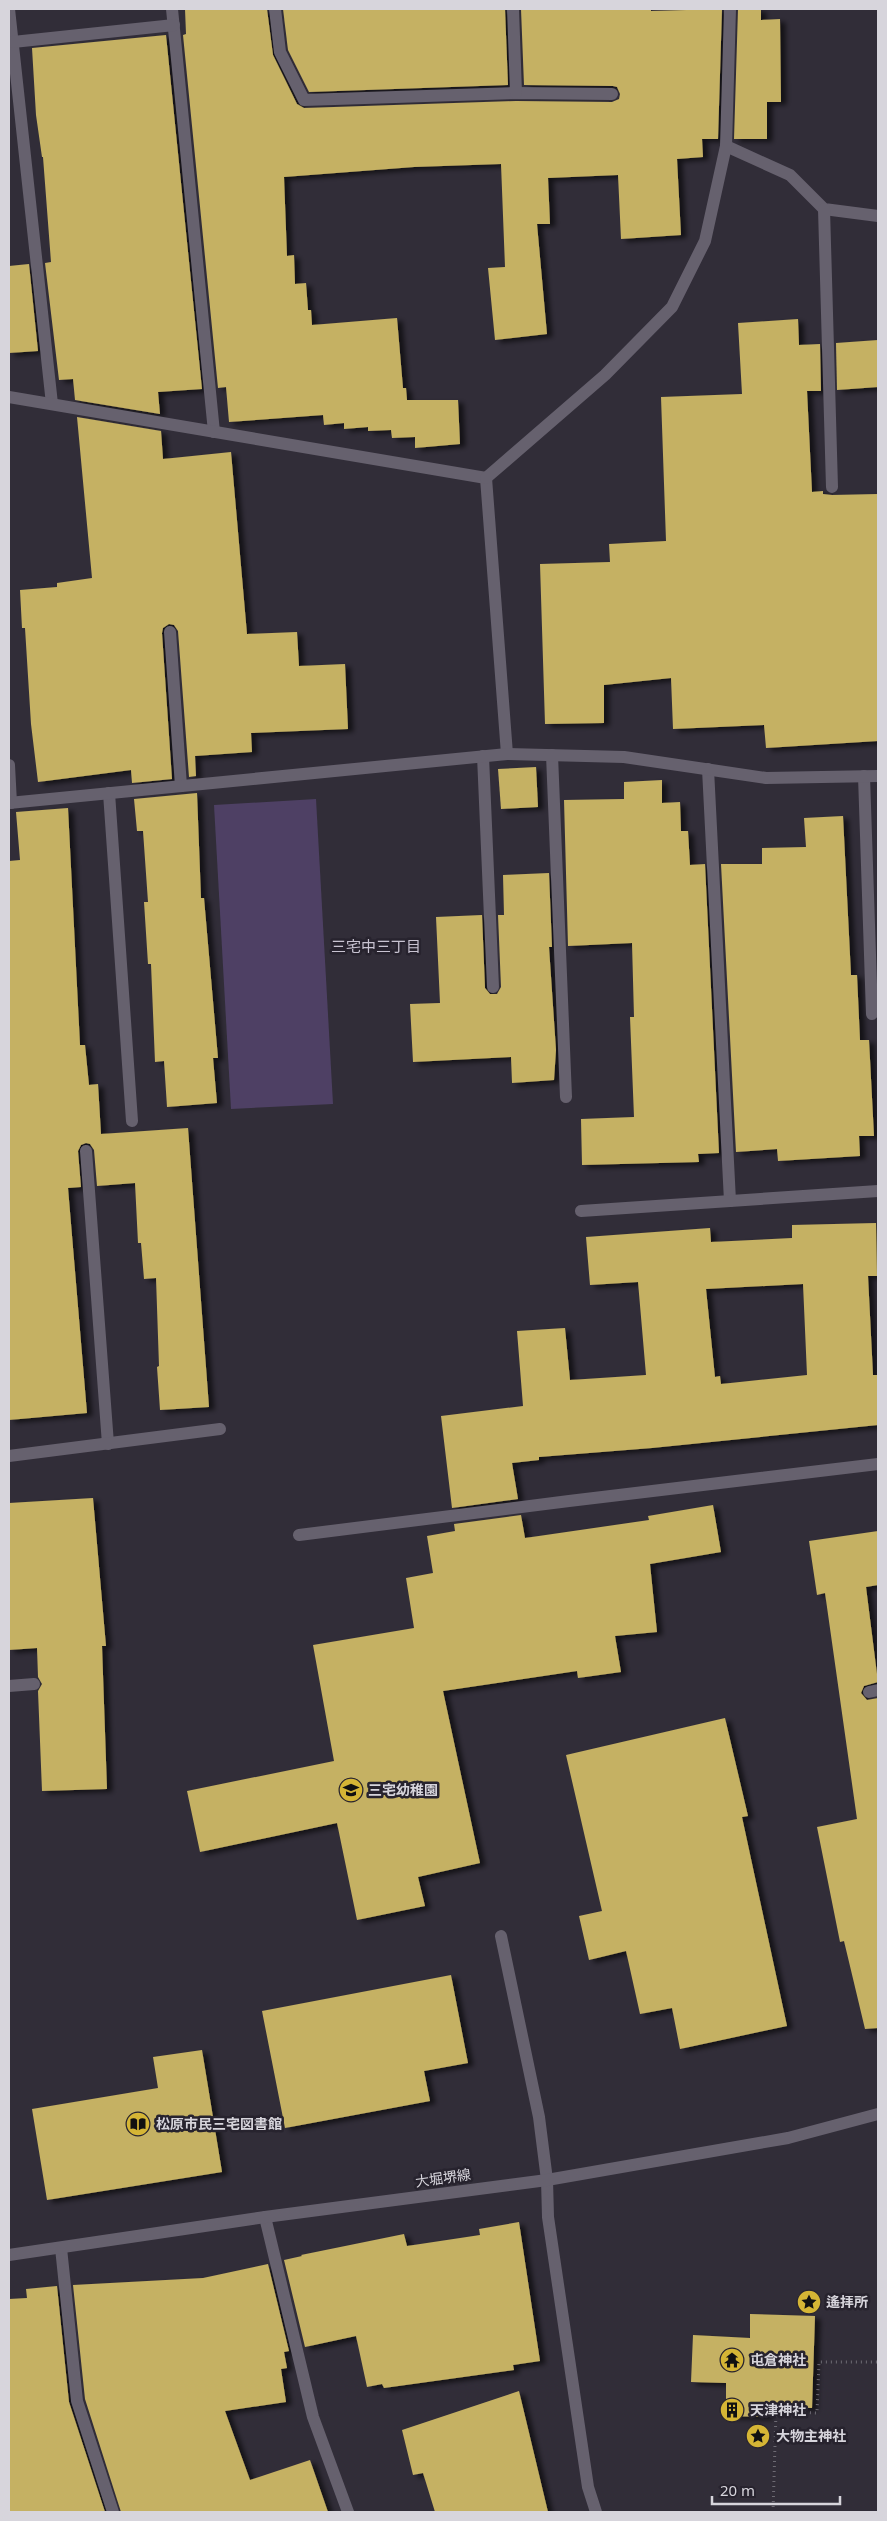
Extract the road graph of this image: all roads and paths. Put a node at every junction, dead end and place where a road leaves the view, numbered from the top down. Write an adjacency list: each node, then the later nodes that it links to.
1 (9, 9): 7 (street)
2 (172, 9): 6 (street)
3 (275, 9): 8 (street)
4 (513, 9): 8 (street)
5 (730, 9): 10 (street)
6 (174, 25): 7 (street); 15 (street)
7 (13, 42): 14 (street)
8 (516, 93): 9 (street)
9 (612, 94)
10 (726, 146): 11 (street); 16 (street)
11 (824, 209): 12 (street); 17 (street)
12 (878, 216)
13 (9, 397): 14 (street)
14 (52, 404): 15 (street)
15 (214, 432): 16 (street)
16 (486, 478): 19 (street)
17 (832, 487)
18 (170, 632): 26 (street)
19 (507, 754): 20 (street); 21 (street)
20 (552, 755): 23 (street); 31 (street)
21 (482, 756): 26 (street); 29 (street)
22 (9, 765): 28 (street)
23 (708, 769): 24 (street); 35 (street)
24 (864, 776): 25 (street); 30 (street)
25 (878, 776)
26 (181, 786): 27 (street)
27 (109, 793): 28 (street); 32 (street)
28 (10, 803)
29 (493, 988)
30 (872, 1014)
31 (566, 1097)
32 (132, 1121)
33 (86, 1151): 38 (street)
34 (878, 1191): 35 (street)
35 (730, 1201): 36 (street)
36 (580, 1211)
37 (220, 1429): 38 (street)
38 (108, 1444): 39 (street)
39 (9, 1456)
40 (878, 1464): 41 (street)
41 (298, 1536)
42 (34, 1684): 43 (street)
43 (9, 1686)
44 (501, 1936): 46 (street)
45 (878, 2114): 46 (street, 大堀堺線)
46 (547, 2180): 47 (street, 大堀堺線); 53 (street)
47 (265, 2217): 48 (street, 大堀堺線); 52 (street)
48 (60, 2248): 49 (street, 大堀堺線); 51 (street)
49 (9, 2255)
50 (878, 2362): 54 (path)
51 (113, 2512)
52 (348, 2512)
53 (596, 2512)
54 (773, 2512)

